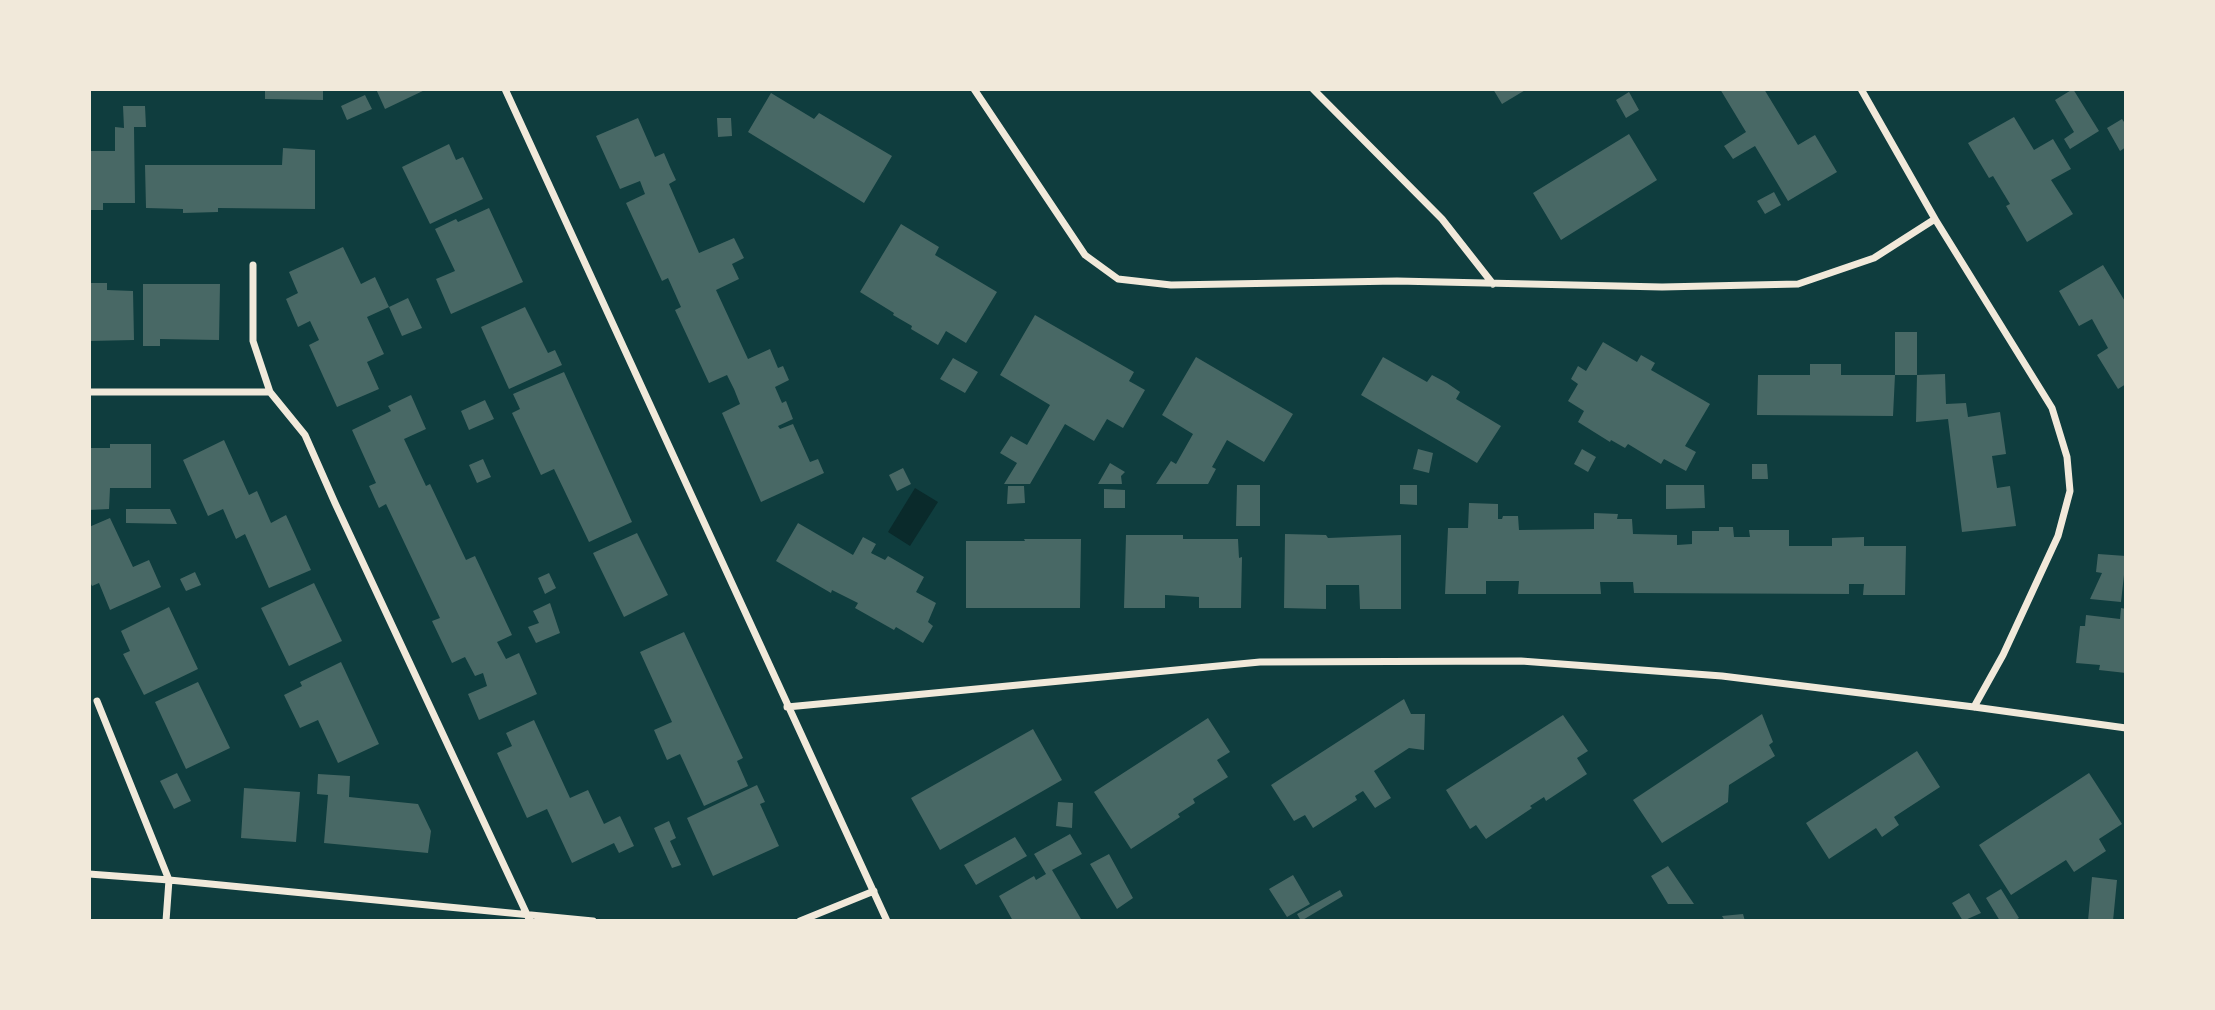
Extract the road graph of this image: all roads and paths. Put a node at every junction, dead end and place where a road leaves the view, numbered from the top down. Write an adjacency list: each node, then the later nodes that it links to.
1 (505, 89): 11 (street)
2 (974, 89): 7 (street)
3 (1313, 89): 7 (street)
4 (1861, 89): 5 (street)
5 (1935, 219): 7 (street); 12 (street)
6 (253, 265): 9 (street)
7 (1493, 284)
8 (89, 392): 9 (street)
9 (271, 392): 17 (street)
10 (97, 701): 15 (street)
11 (787, 707): 12 (street); 16 (street)
12 (1974, 707): 13 (street)
13 (2126, 728)
14 (89, 874): 15 (street)
15 (169, 880): 17 (street); 18 (street)
16 (874, 891): 20 (street); 21 (street)
17 (528, 918): 19 (street)
18 (166, 921)
19 (593, 921)
20 (800, 921)
21 (887, 921)

